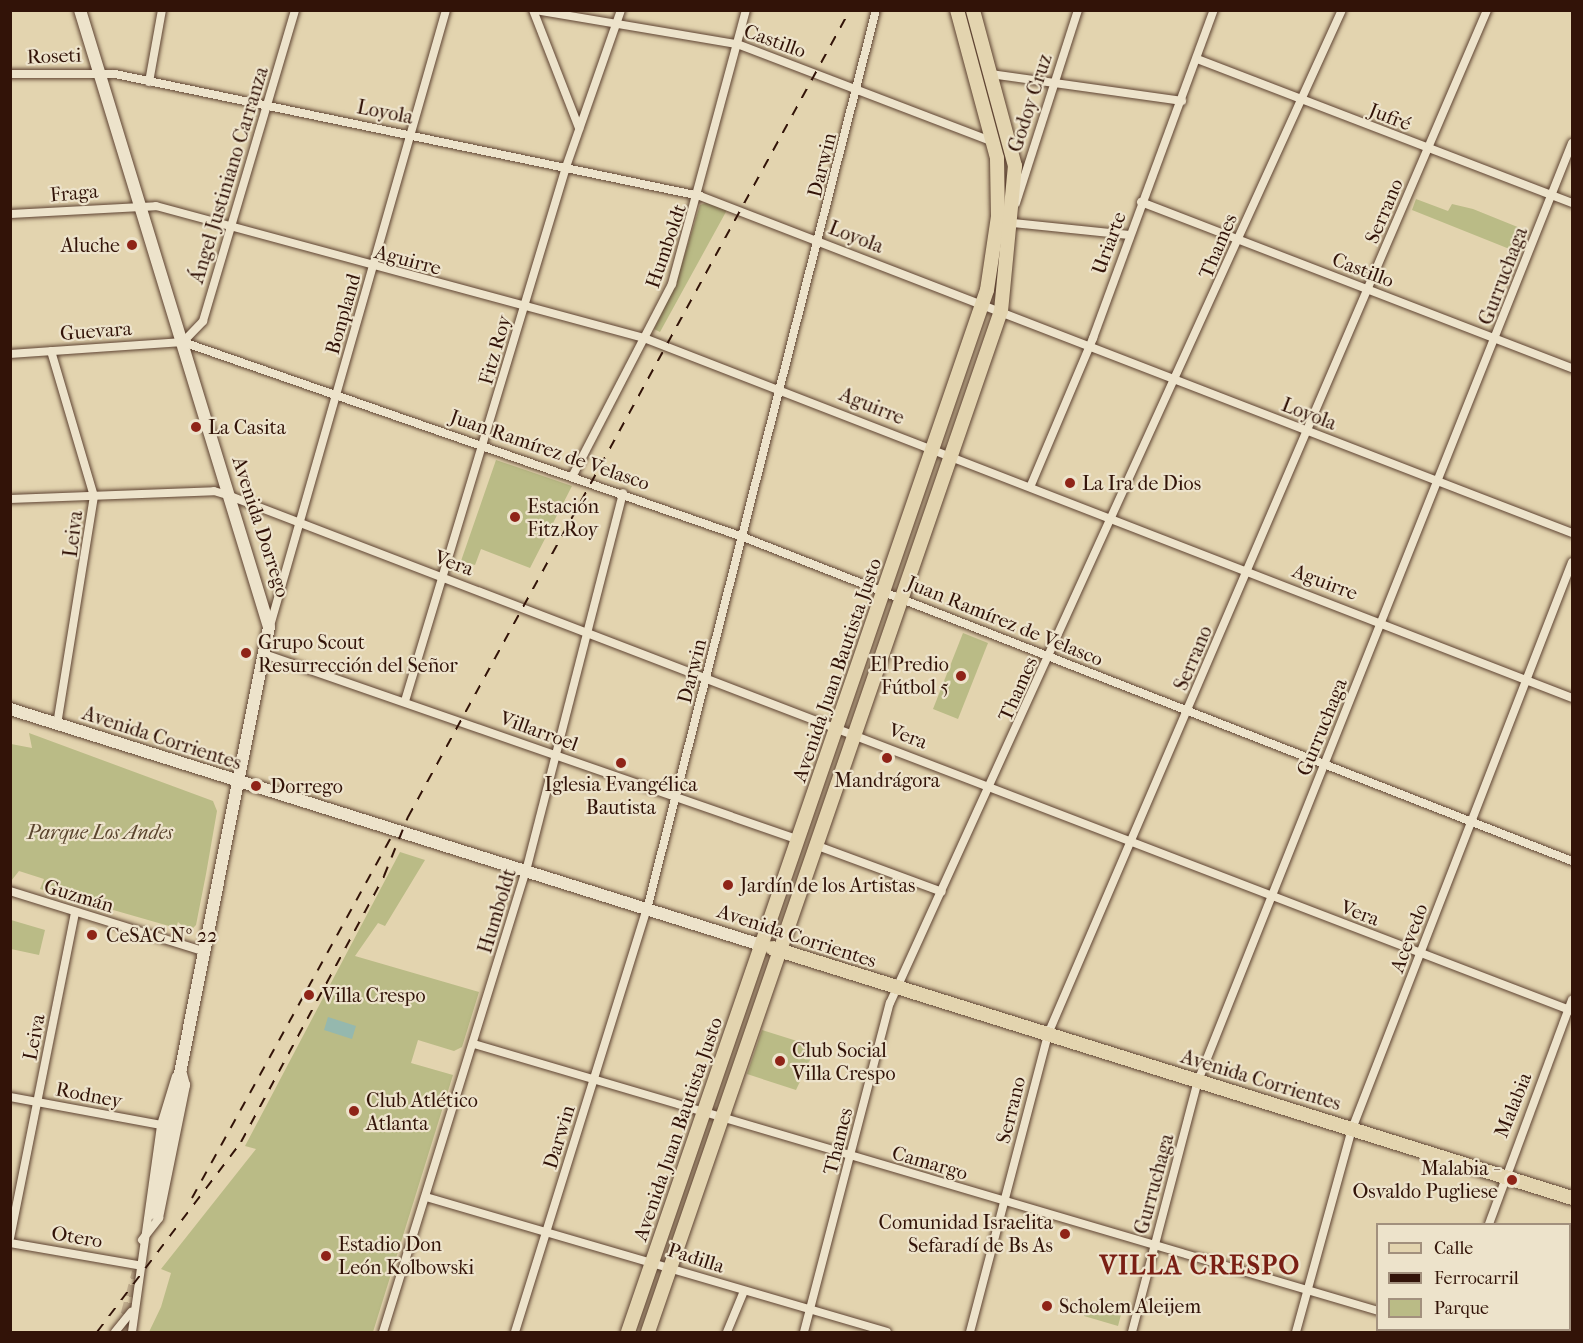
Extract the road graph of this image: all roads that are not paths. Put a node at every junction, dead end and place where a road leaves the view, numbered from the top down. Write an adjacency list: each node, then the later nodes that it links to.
1 (80, 10): 18 (main road, Avenida Dorrego)
2 (162, 10): 21 (street)
3 (295, 10): 26 (street, Ángel Justiniano Carranza)
4 (446, 10): 28 (street, Bonpland)
5 (534, 10): 15 (street, Castillo); 27 (street)
6 (621, 10): 15 (street, Fitz Roy)
7 (746, 10): 16 (street, Humboldt)
8 (876, 10): 23 (street, Darwin)
9 (957, 10): 29 (main road, Avenida Juan Bautista Justo)
10 (973, 10): 20 (main road, Avenida Juan Bautista Justo)
11 (1078, 10): 22 (street, Godoy Cruz)
12 (1214, 10): 17 (street, Uriarte)
13 (1342, 10): 24 (street, Thames)
14 (1487, 10): 31 (street, Serrano)
15 (616, 23): 16 (street, Castillo); 27 (street, Fitz Roy)
16 (737, 44): 23 (street, Castillo); 34 (street, Humboldt)
17 (1197, 59): 24 (street, Jufré); 25 (street, Uriarte)
18 (99, 71): 19 (street, Roseti); 21 (street, Loyola); 37 (main road, Avenida Dorrego)
19 (10, 74)
20 (991, 74): 22 (street); 38 (main road, Avenida Juan Bautista Justo)
21 (149, 82): 26 (street, Loyola)
22 (1055, 82): 25 (street); 38 (street, Godoy Cruz)
23 (859, 88): 29 (street, Castillo); 44 (street, Darwin)
24 (1301, 100): 31 (street, Jufré); 43 (street, Thames)
25 (1182, 101): 35 (street, Uriarte)
26 (267, 107): 28 (street, Loyola); 41 (street, Ángel Justiniano Carranza)
27 (579, 128): 32 (street, Fitz Roy)
28 (412, 134): 32 (street, Loyola); 45 (street, Bonpland)
29 (994, 142): 47 (main road, Avenida Juan Bautista Justo)
30 (1572, 143): 33 (street, Gurruchaga)
31 (1427, 149): 33 (street, Jufré); 46 (street, Serrano)
32 (566, 167): 34 (street, Loyola); 48 (street, Fitz Roy)
33 (1551, 195): 36 (street, Jufré); 51 (street, Gurruchaga)
34 (700, 196): 44 (street, Loyola); 50 (street, Humboldt)
35 (1141, 202): 42 (street, Uriarte); 43 (street, Castillo)
36 (1572, 203)
37 (140, 204): 39 (street, Fraga); 41 (street, Aguirre); 52 (main road, Avenida Dorrego)
38 (1015, 207): 40 (main road, Avenida Juan Bautista Justo)
39 (10, 214)
40 (1013, 224): 42 (street); 49 (main road, Avenida Juan Bautista Justo)
41 (231, 228): 45 (street, Aguirre); 52 (street, Ángel Justiniano Carranza)
42 (1129, 236): 53 (street, Uriarte)
43 (1239, 240): 46 (street, Castillo); 57 (street, Thames)
44 (820, 241): 47 (street, Loyola); 58 (street, Darwin)
45 (374, 268): 48 (street, Aguirre); 59 (street, Bonpland)
46 (1368, 290): 51 (street, Castillo); 60 (street, Serrano)
47 (983, 303): 49 (street, Loyola); 62 (main road, Avenida Juan Bautista Justo)
48 (524, 309): 50 (street, Aguirre); 61 (street, Fitz Roy)
49 (1001, 311): 53 (street, Loyola); 63 (main road, Avenida Juan Bautista Justo)
50 (644, 338): 58 (street, Aguirre); 64 (street, Humboldt)
51 (1496, 338): 56 (street, Castillo); 65 (street, Gurruchaga)
52 (183, 342): 54 (street, Guevara); 59 (street, Juan Ramírez de Velasco); 69 (main road, Avenida Dorrego)
53 (1087, 345): 57 (street, Loyola); 66 (street, Uriarte)
54 (51, 351): 55 (street, Guevara); 68 (street, Leiva)
55 (10, 354)
56 (1572, 368)
57 (1176, 379): 60 (street, Loyola); 71 (street, Thames)
58 (781, 388): 62 (street, Aguirre); 74 (street, Darwin)
59 (337, 394): 61 (street, Juan Ramírez de Velasco); 72 (street, Bonpland)
60 (1306, 431): 65 (street, Loyola); 76 (street, Serrano)
61 (485, 444): 64 (street, Juan Ramírez de Velasco); 77 (street, Fitz Roy)
62 (933, 448): 63 (street, Aguirre); 78 (main road, Avenida Juan Bautista Justo)
63 (951, 455): 66 (street, Aguirre); 79 (main road, Avenida Juan Bautista Justo)
64 (573, 475): 67 (street, Juan Ramírez de Velasco)
65 (1438, 481): 73 (street, Loyola); 80 (street, Gurruchaga)
66 (1031, 485): 71 (street, Aguirre)
67 (623, 493): 74 (street, Juan Ramírez de Velasco); 82 (street, Humboldt)
68 (94, 496): 69 (street, Vera); 70 (street, Vera); 91 (street, Leiva)
69 (230, 496): 72 (street, Vera); 81 (main road, Avenida Dorrego)
70 (10, 499)
71 (1113, 518): 76 (street, Aguirre); 84 (street, Thames)
72 (300, 523): 77 (street, Vera); 81 (street, Bonpland)
73 (1572, 533)
74 (743, 537): 78 (street, Juan Ramírez de Velasco); 85 (street, Darwin)
75 (1572, 562): 86 (street, Acevedo)
76 (1248, 571): 80 (street, Aguirre); 90 (street, Serrano)
77 (444, 577): 82 (street, Vera); 88 (street, Fitz Roy)
78 (886, 591): 79 (street, Juan Ramírez de Velasco); 92 (main road, Avenida Juan Bautista Justo)
79 (902, 597): 84 (street, Juan Ramírez de Velasco); 93 (main road, Avenida Juan Bautista Justo)
80 (1383, 622): 86 (street, Aguirre); 95 (street, Gurruchaga)
81 (269, 627): 83 (main road, Avenida Dorrego)
82 (590, 632): 85 (street, Vera); 94 (street, Humboldt)
83 (267, 655): 88 (street, Villarroel); 96 (main road, Avenida Dorrego)
84 (1050, 658): 90 (street, Juan Ramírez de Velasco); 97 (street, Thames)
85 (707, 677): 92 (street, Vera); 98 (street, Darwin)
86 (1527, 680): 87 (street, Aguirre); 99 (street, Acevedo)
87 (1572, 698)
88 (405, 701): 94 (street, Villarroel)
89 (10, 709): 91 (main road, Avenida Corrientes)
90 (1189, 710): 95 (street, Juan Ramírez de Velasco); 101 (street, Serrano)
91 (57, 724): 96 (main road, Avenida Corrientes)
92 (837, 727): 93 (street, Vera); 100 (main road, Avenida Juan Bautista Justo)
93 (853, 734): 97 (street, Vera); 102 (main road, Avenida Juan Bautista Justo)
94 (557, 755): 98 (street, Villarroel); 104 (street, Humboldt)
95 (1325, 764): 99 (street, Juan Ramírez de Velasco); 107 (street, Gurruchaga)
96 (241, 785): 104 (main road, Avenida Corrientes); 111 (main road, Avenida Dorrego)
97 (992, 786): 101 (street, Vera); 106 (street, Thames)
98 (677, 797): 100 (street, Villarroel); 108 (street, Darwin)
99 (1473, 822): 103 (street, Juan Ramírez de Velasco); 113 (street, Acevedo)
100 (799, 840): 110 (main road, Avenida Juan Bautista Justo)
101 (1132, 841): 107 (street, Vera); 117 (street, Serrano)
102 (814, 845): 106 (street); 112 (main road, Avenida Juan Bautista Justo)
103 (1572, 861)
104 (526, 872): 108 (main road, Avenida Corrientes); 118 (street, Humboldt)
105 (10, 891): 109 (street, Guzmán)
106 (942, 891): 114 (street, Thames)
107 (1273, 897): 113 (street, Vera); 121 (street, Gurruchaga)
108 (647, 909): 110 (main road, Avenida Corrientes); 120 (street, Darwin)
109 (75, 912): 111 (street, Guzmán); 123 (street, Leiva)
110 (761, 945): 112 (main road, Avenida Corrientes); 124 (main road, Avenida Juan Bautista Justo)
111 (206, 952): 119 (main road, Avenida Dorrego)
112 (780, 952): 114 (main road, Avenida Corrientes); 125 (main road, Avenida Juan Bautista Justo)
113 (1420, 953): 116 (street, Vera); 127 (street, Acevedo)
114 (897, 988): 117 (main road, Avenida Corrientes); 128 (street, Thames)
115 (1572, 1000): 116 (street, Malabia)
116 (1571, 1010): 129 (street, Malabia)
117 (1048, 1034): 121 (main road, Avenida Corrientes); 132 (street, Serrano)
118 (474, 1044): 120 (street, Camargo); 130 (street, Humboldt)
119 (181, 1067): 126 (street, Avenida Dorrego); 133 (main road, Avenida Dorrego)
120 (594, 1080): 124 (street, Camargo); 135 (street, Darwin)
121 (1198, 1081): 127 (main road, Avenida Corrientes); 138 (street, Gurruchaga)
122 (10, 1097): 123 (street, Rodney)
123 (39, 1102): 126 (street, Rodney); 136 (street, Leiva)
124 (705, 1114): 125 (street, Camargo); 139 (main road, Avenida Juan Bautista Justo)
125 (722, 1120): 128 (street, Camargo); 141 (main road, Avenida Juan Bautista Justo)
126 (160, 1125): 133 (street, Avenida Dorrego)
127 (1352, 1129): 129 (main road, Avenida Corrientes); 143 (street, Acevedo)
128 (851, 1157): 132 (street, Camargo); 144 (street, Thames)
129 (1503, 1177): 131 (main road, Avenida Corrientes); 134 (street, Malabia)
130 (426, 1197): 135 (street, Padilla); 149 (street, Humboldt)
131 (1572, 1198)
132 (1004, 1202): 138 (street, Camargo); 156 (street, Serrano)
133 (152, 1216): 137 (street, Avenida Dorrego); 137 (street, Avenida Dorrego)
134 (1489, 1223)
135 (548, 1232): 139 (street, Padilla); 150 (street, Darwin)
136 (10, 1240): 140 (street, Otero)
137 (142, 1241): 140 (street, Avenida Dorrego)
138 (1154, 1247): 143 (street, Camargo); 157 (street, Gurruchaga)
139 (652, 1261): 141 (street, Padilla); 151 (main road, Avenida Juan Bautista Justo)
140 (137, 1265): 146 (street, Avenida Dorrego)
141 (670, 1267): 142 (street, Padilla); 152 (main road, Avenida Juan Bautista Justo)
142 (744, 1291): 144 (street, Padilla); 153 (street)
143 (1307, 1292): 145 (street, Camargo); 158 (street, Acevedo)
144 (810, 1310): 154 (street, Thames); 155 (street, Padilla)
145 (1376, 1311)
146 (131, 1312): 147 (street, Avenida Dorrego); 148 (street, Avenida Dorrego)
147 (119, 1331): 148 (street, Avenida Dorrego)
148 (132, 1332)
149 (383, 1332)
150 (515, 1332)
151 (628, 1332)
152 (648, 1332)
153 (727, 1332)
154 (804, 1332)
155 (887, 1332)
156 (970, 1332)
157 (1132, 1332)
158 (1296, 1332)

